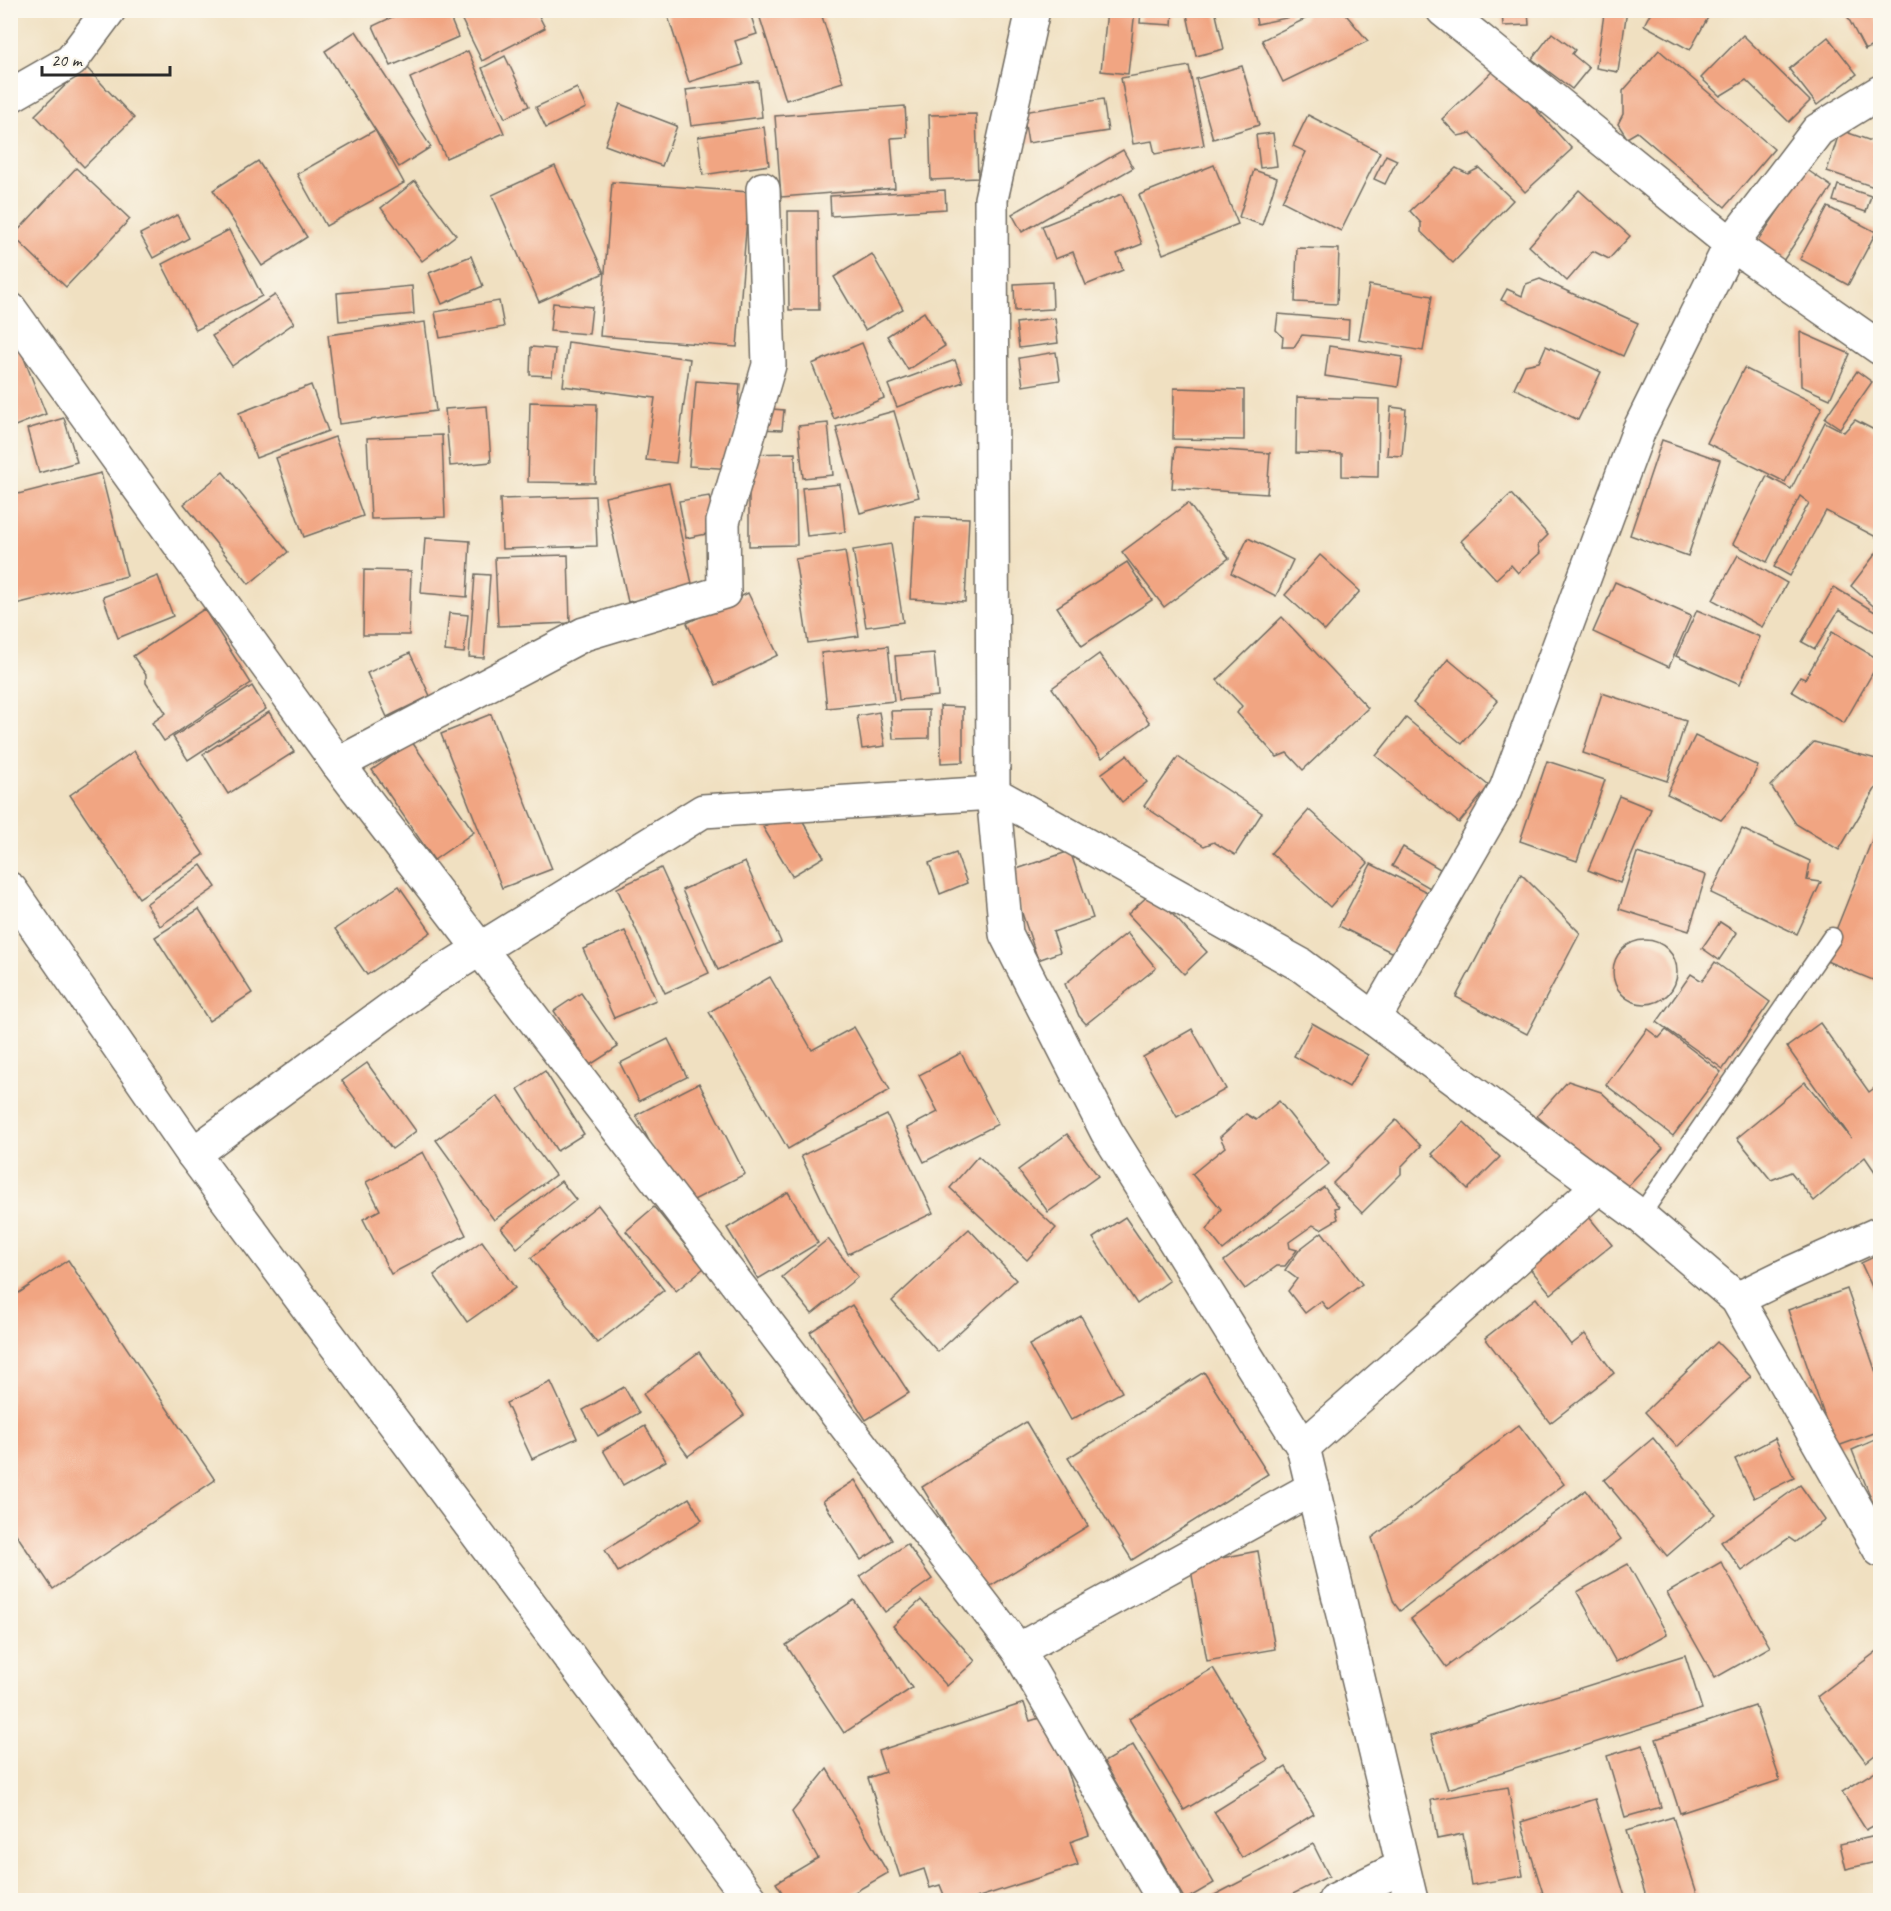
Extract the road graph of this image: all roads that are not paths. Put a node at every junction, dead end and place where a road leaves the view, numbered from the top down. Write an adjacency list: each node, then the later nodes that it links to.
1 (109, 10): 5 (street)
2 (1033, 10): 11 (street)
3 (1443, 10): 7 (street)
4 (1881, 93): 7 (street)
5 (10, 96)
6 (763, 189): 10 (street)
7 (1731, 244): 9 (street); 15 (street)
8 (10, 309): 10 (street)
9 (1881, 348)
10 (338, 764): 14 (street)
11 (993, 793): 14 (street); 15 (street); 21 (street)
12 (10, 889): 16 (street)
13 (1832, 937): 18 (lane)
14 (479, 949): 16 (street); 24 (street)
15 (1374, 1019): 17 (street)
16 (193, 1154): 26 (street)
17 (1599, 1186): 18 (street); 21 (street)
18 (1640, 1216): 20 (street)
19 (1881, 1233): 20 (street)
20 (1737, 1299): 23 (street)
21 (1303, 1447): 22 (street)
22 (1313, 1488): 24 (street); 25 (street)
23 (1881, 1550)
24 (1018, 1650): 27 (street)
25 (1402, 1867): 28 (street); 29 (street)
26 (751, 1900)
27 (1164, 1900)
28 (1335, 1900)
29 (1411, 1900)

